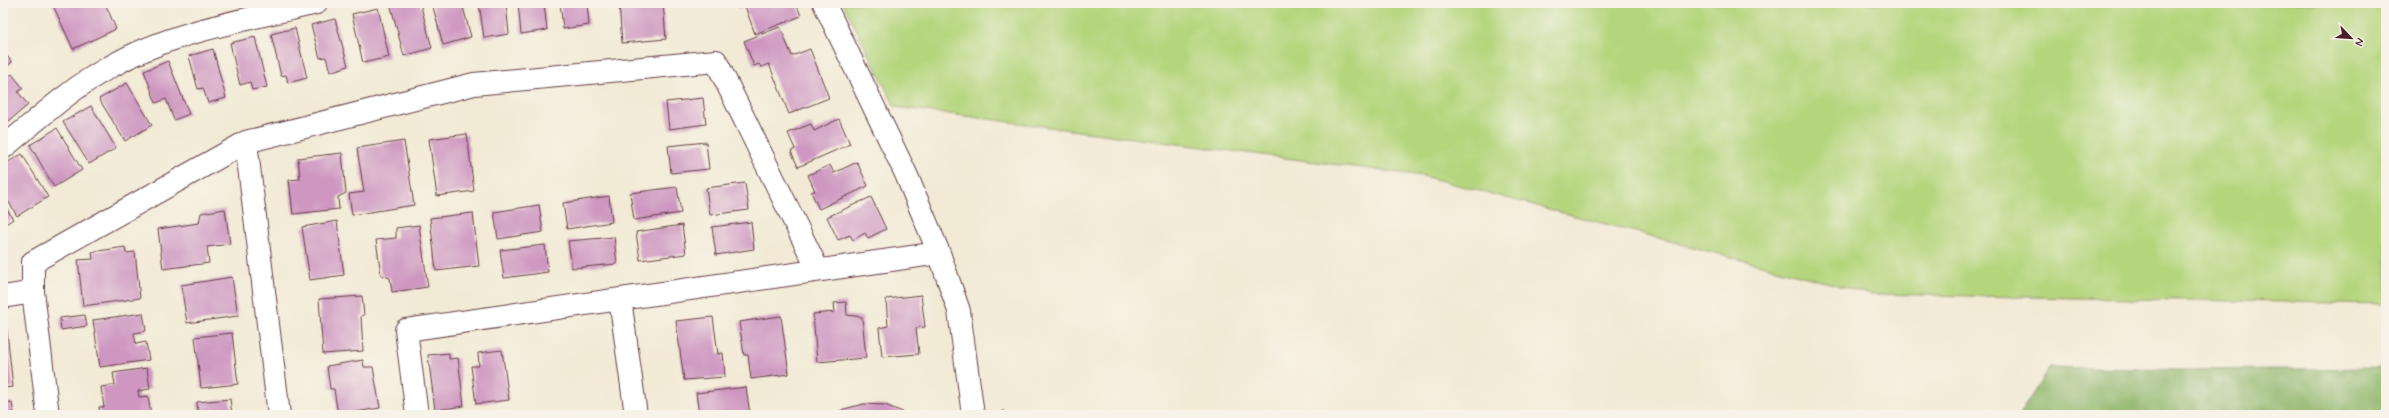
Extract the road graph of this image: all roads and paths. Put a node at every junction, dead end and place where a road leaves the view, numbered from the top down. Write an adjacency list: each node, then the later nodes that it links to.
1 (316, 3): 4 (street)
2 (824, 3): 5 (street)
3 (246, 142): 6 (street); 7 (street); 11 (street)
4 (3, 148)
5 (938, 253): 6 (street); 14 (street)
6 (818, 270): 9 (street)
7 (33, 292): 8 (street); 10 (street)
8 (3, 297)
9 (620, 299): 12 (street); 13 (street)
10 (48, 415)
11 (279, 415)
12 (417, 415)
13 (636, 415)
14 (973, 415)

